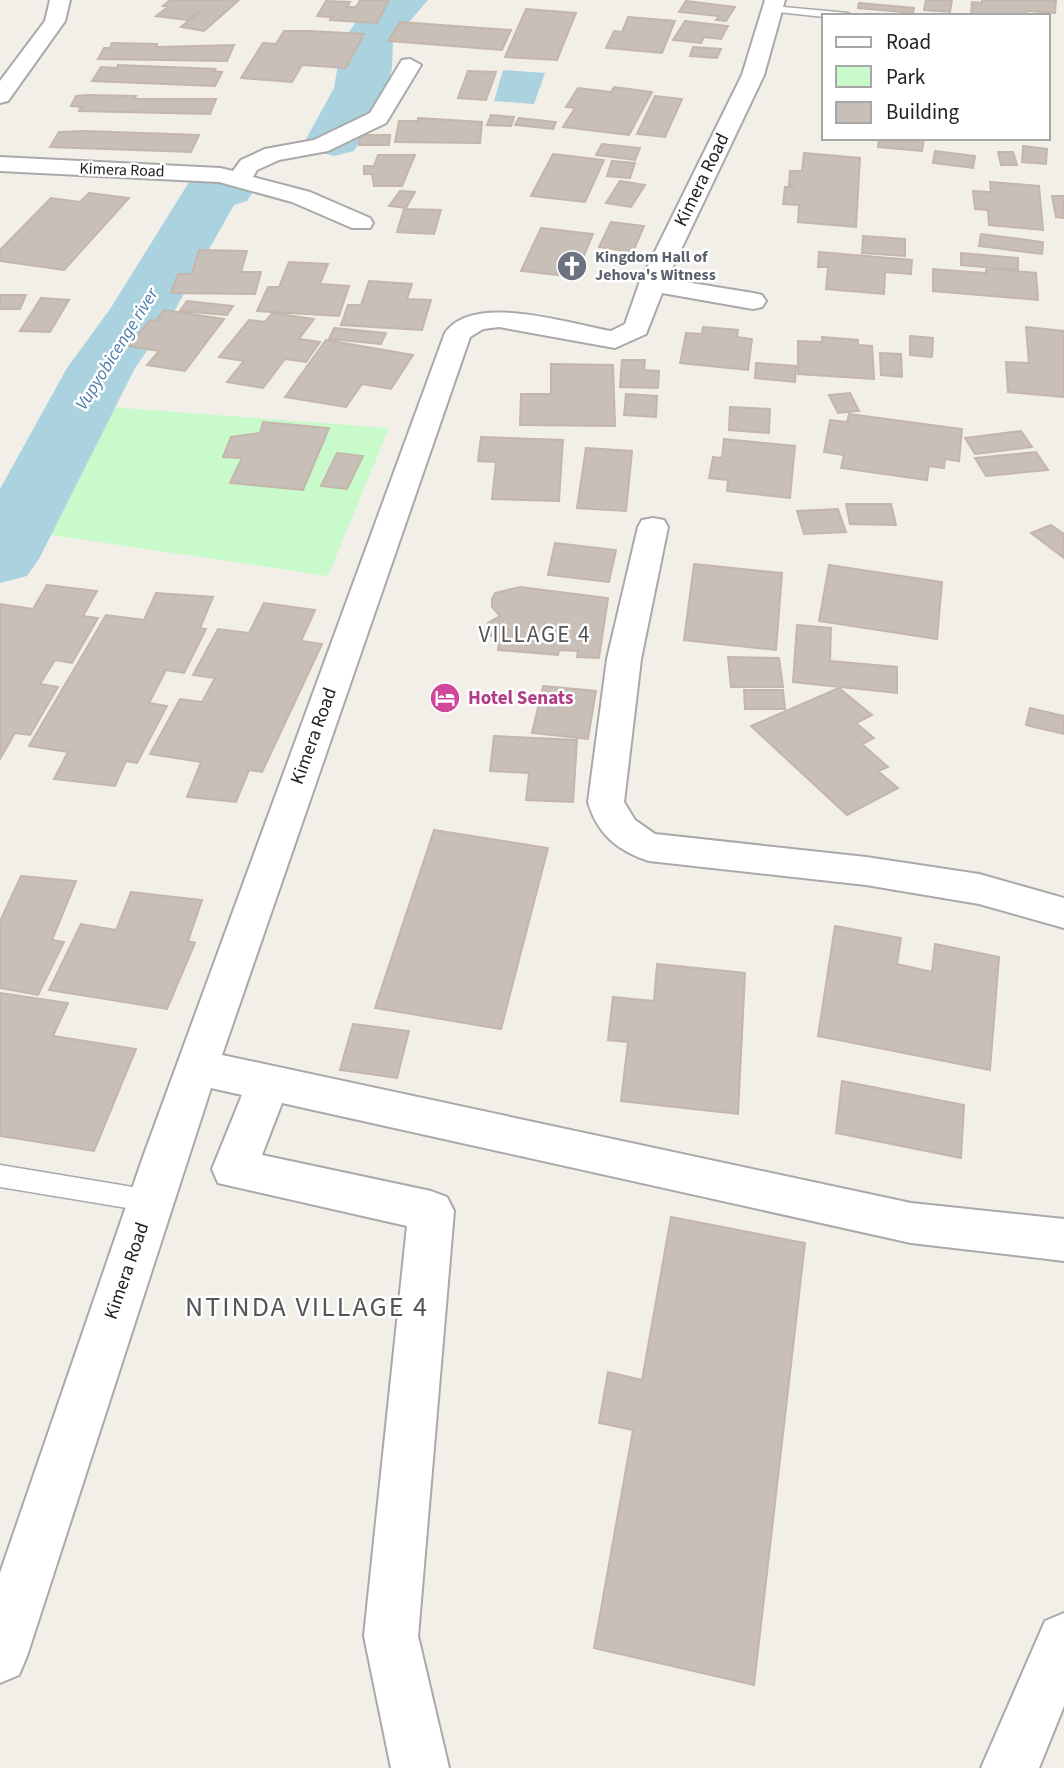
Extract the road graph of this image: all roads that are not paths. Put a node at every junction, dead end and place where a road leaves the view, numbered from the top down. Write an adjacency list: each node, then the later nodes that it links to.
1 (60, 0): 5 (street)
2 (774, 5): 3 (lane); 9 (street, Kimera Road)
3 (835, 14)
4 (410, 65): 7 (street)
5 (0, 96)
6 (0, 164): 7 (street, Kimera Road)
7 (239, 179): 8 (street, Kimera Road)
8 (361, 223)
9 (652, 284): 10 (street); 13 (street, Kimera Road)
10 (753, 301)
11 (653, 527): 12 (street)
12 (1064, 914)
13 (197, 1067): 14 (street); 16 (street, Kimera Road)
14 (270, 1082): 17 (street); 20 (street)
15 (0, 1176): 16 (lane)
16 (151, 1201): 19 (street, Kimera Road)
17 (1064, 1240)
18 (1064, 1640): 21 (street)
19 (0, 1656)
20 (420, 1768)
21 (1010, 1768)

